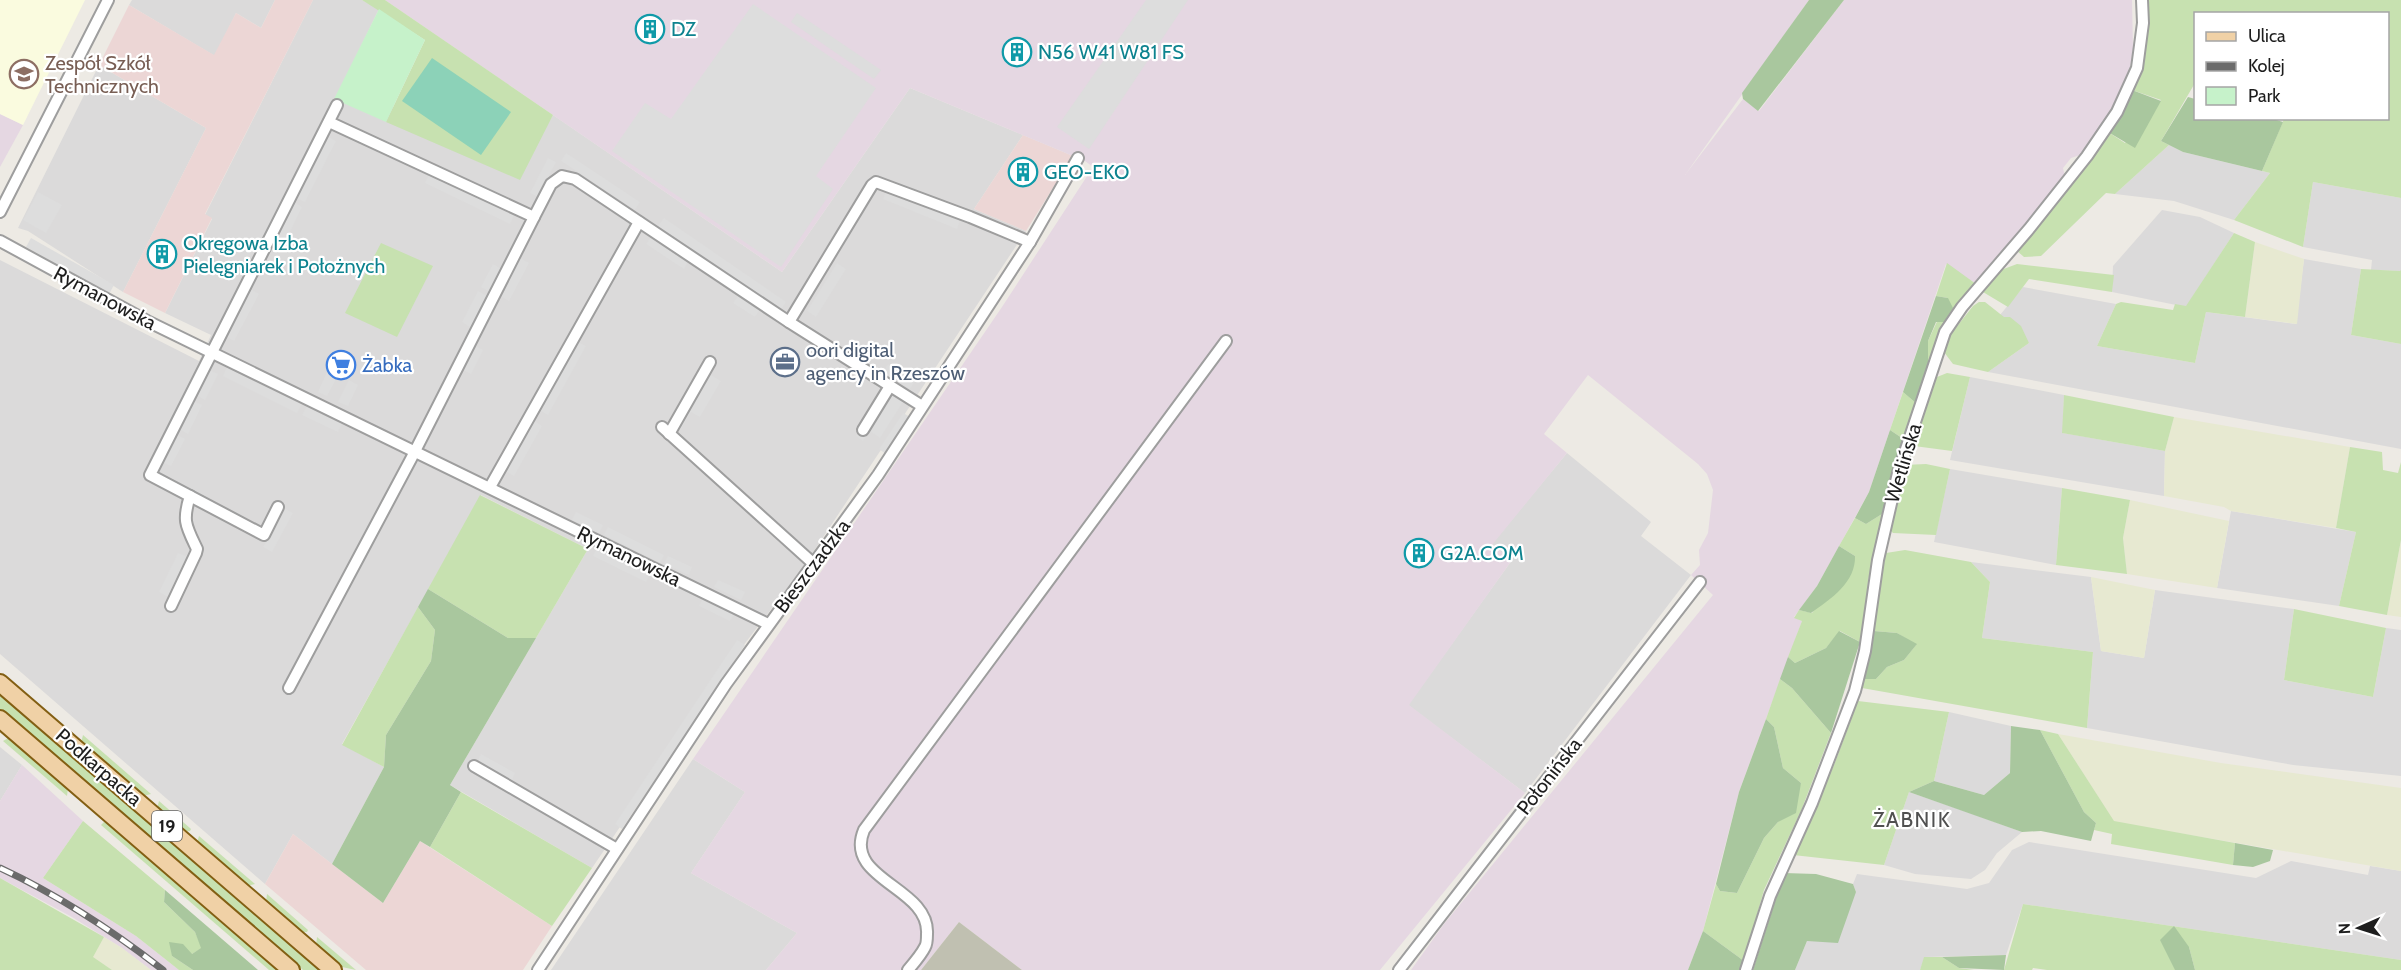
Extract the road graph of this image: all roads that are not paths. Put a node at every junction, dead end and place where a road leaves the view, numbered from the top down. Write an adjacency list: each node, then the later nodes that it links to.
1 (108, 0): 6 (street)
2 (2142, 0): 36 (street, Wetlińska)
3 (337, 105): 4 (street)
4 (329, 122): 7 (street); 13 (street)
5 (1078, 158): 10 (street, Bieszczadzka)
6 (0, 212)
7 (534, 217): 8 (street); 18 (street)
8 (639, 222): 11 (street); 19 (street)
9 (0, 241): 13 (street, Rymanowska)
10 (1030, 242): 11 (street); 16 (street, Bieszczadzka)
11 (789, 322): 15 (street)
12 (1226, 341): 34 (street)
13 (212, 352): 18 (street, Rymanowska); 20 (street)
14 (710, 362): 22 (street)
15 (890, 386): 16 (street); 17 (street)
16 (922, 406): 22 (street, Bieszczadzka)
17 (863, 430)
18 (414, 450): 19 (street, Rymanowska); 27 (street)
19 (490, 488): 25 (street, Rymanowska)
20 (190, 496): 21 (street); 24 (street)
21 (278, 507)
22 (814, 565): 25 (street, Bieszczadzka)
23 (1700, 582): 35 (street, Połonińska)
24 (171, 606)
25 (768, 624): 30 (street, Bieszczadzka)
26 (0, 682): 32 (main road, Podkarpacka / 19)
27 (289, 688)
28 (0, 718): 31 (main road, Podkarpacka / 19)
29 (474, 766): 30 (street)
30 (617, 849): 33 (street, Bieszczadzka)
31 (291, 970)
32 (333, 970)
33 (538, 970)
34 (908, 970)
35 (1399, 970)
36 (1746, 970)

